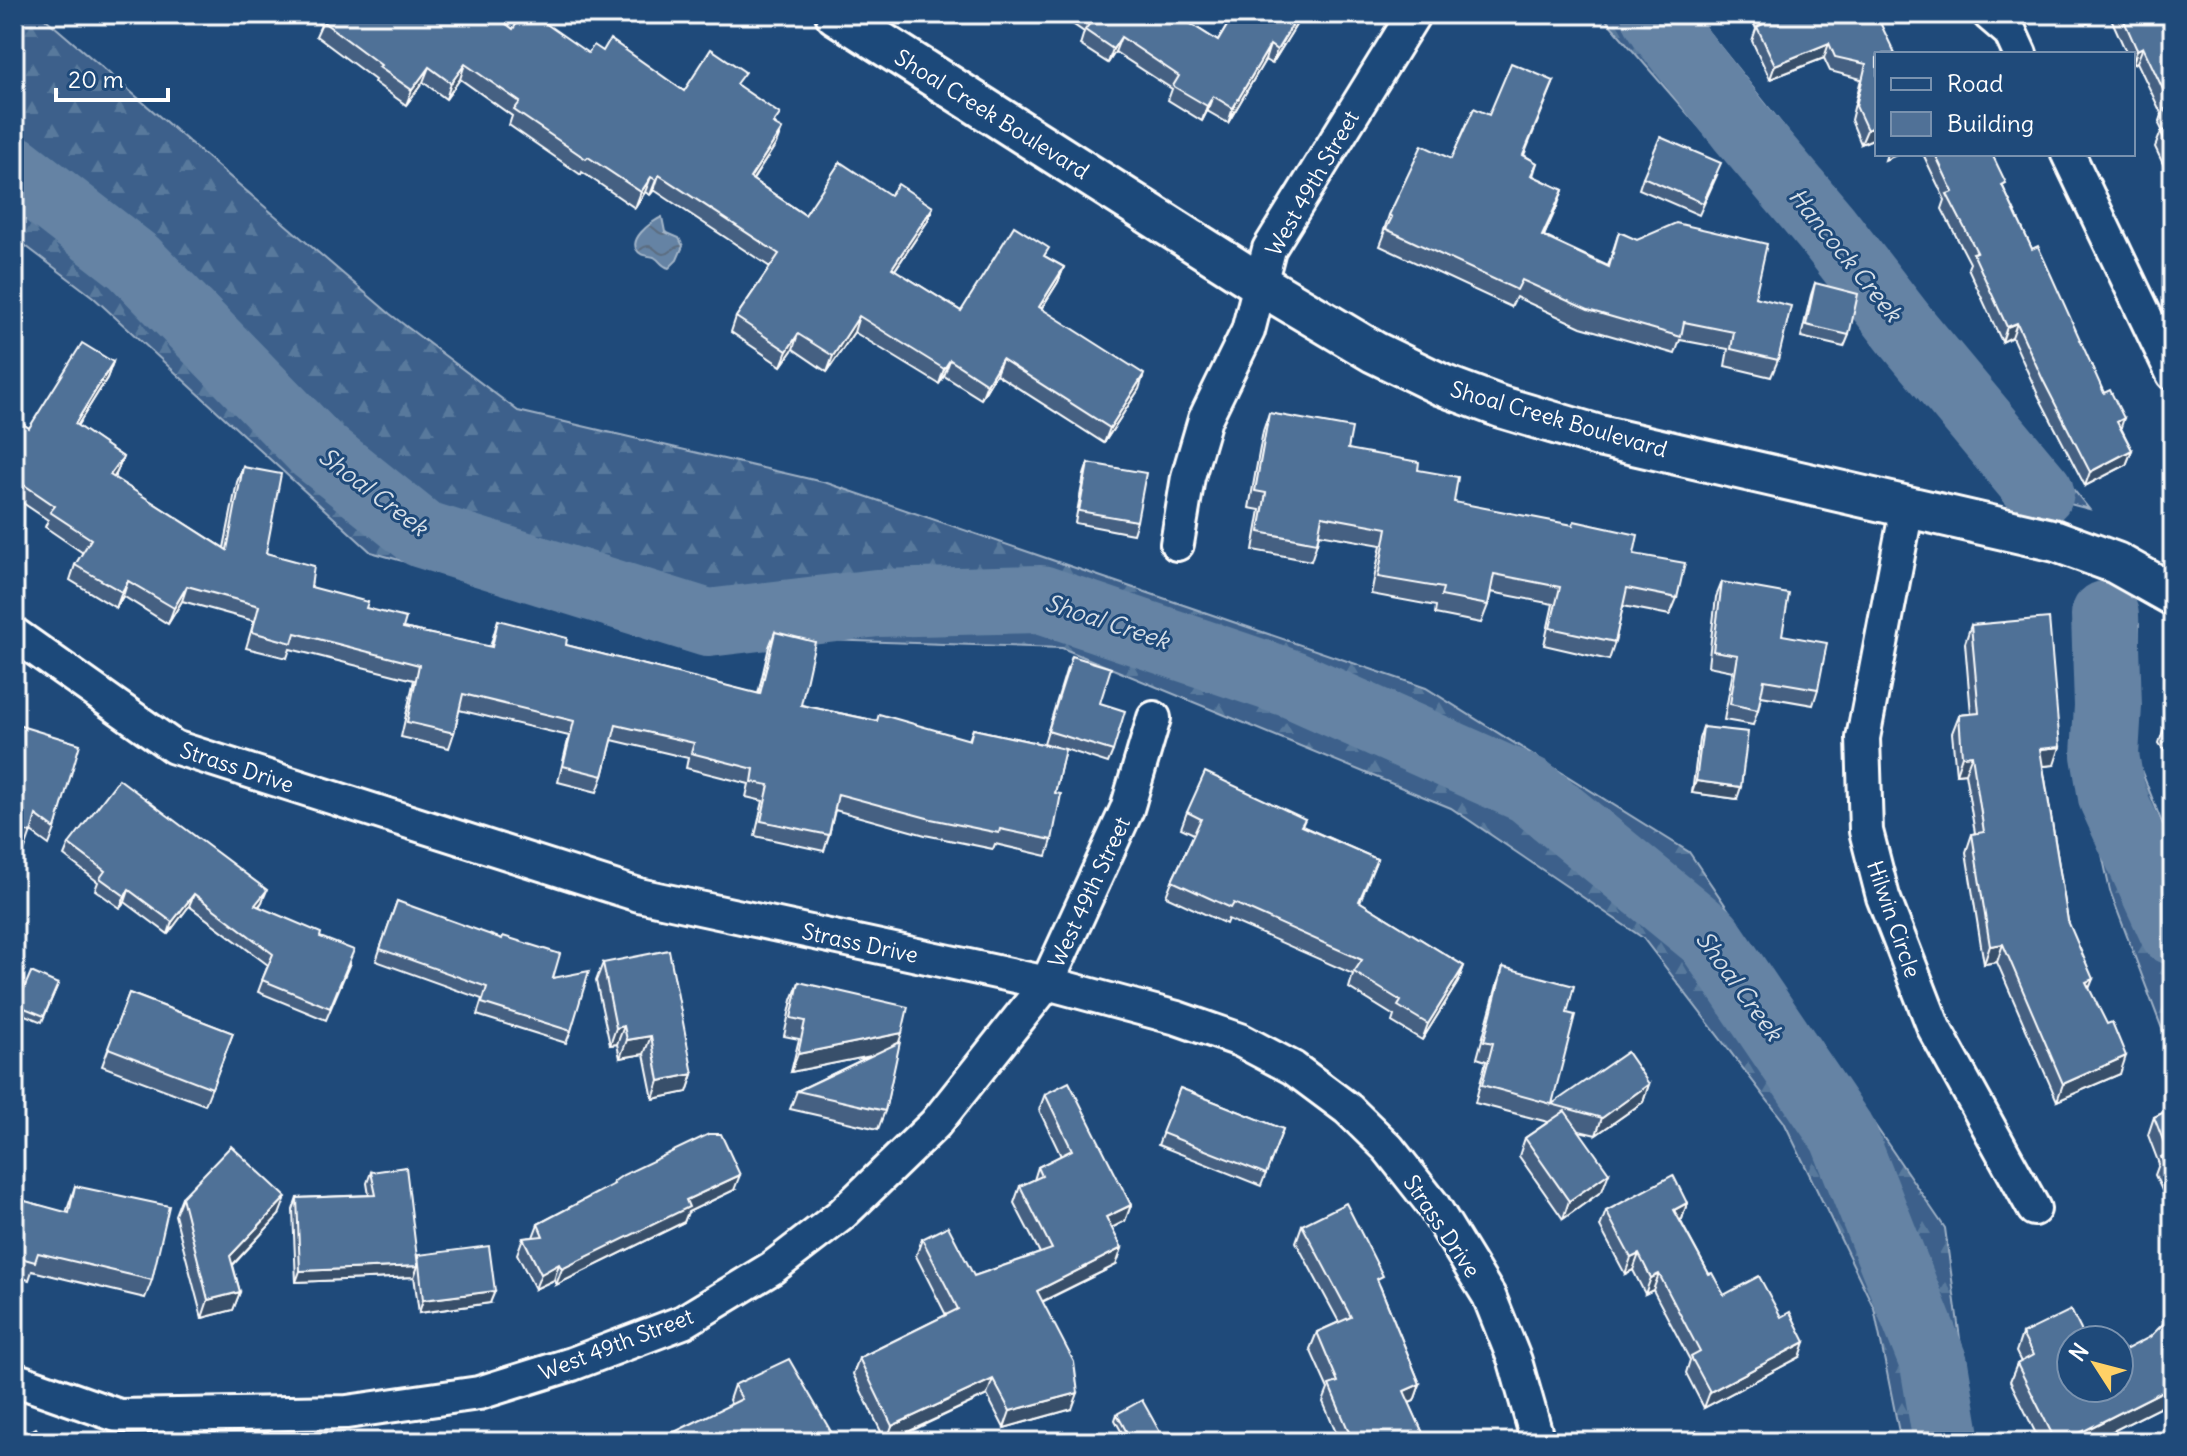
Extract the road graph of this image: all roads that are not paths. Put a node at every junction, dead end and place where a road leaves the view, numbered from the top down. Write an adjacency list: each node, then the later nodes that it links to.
1 (836, 14): 6 (street, Shoal Creek Boulevard)
2 (1414, 14): 6 (street, West 49th Street)
3 (1989, 14): 4 (street)
4 (2019, 52)
5 (2069, 156): 7 (street)
6 (1260, 284): 8 (street, Shoal Creek Boulevard); 9 (street, West 49th Street)
7 (2173, 374)
8 (1907, 508): 10 (street, Shoal Creek Boulevard); 14 (street, Hilwin Circle)
9 (1177, 544)
10 (2173, 595)
11 (14, 634): 13 (street, Strass Drive)
12 (1154, 718): 13 (street, West 49th Street)
13 (1047, 983): 16 (street, West 49th Street); 17 (street, Strass Drive)
14 (2034, 1209)
15 (14, 1379): 16 (street, West 49th Street)
16 (119, 1429)
17 (1535, 1442)

